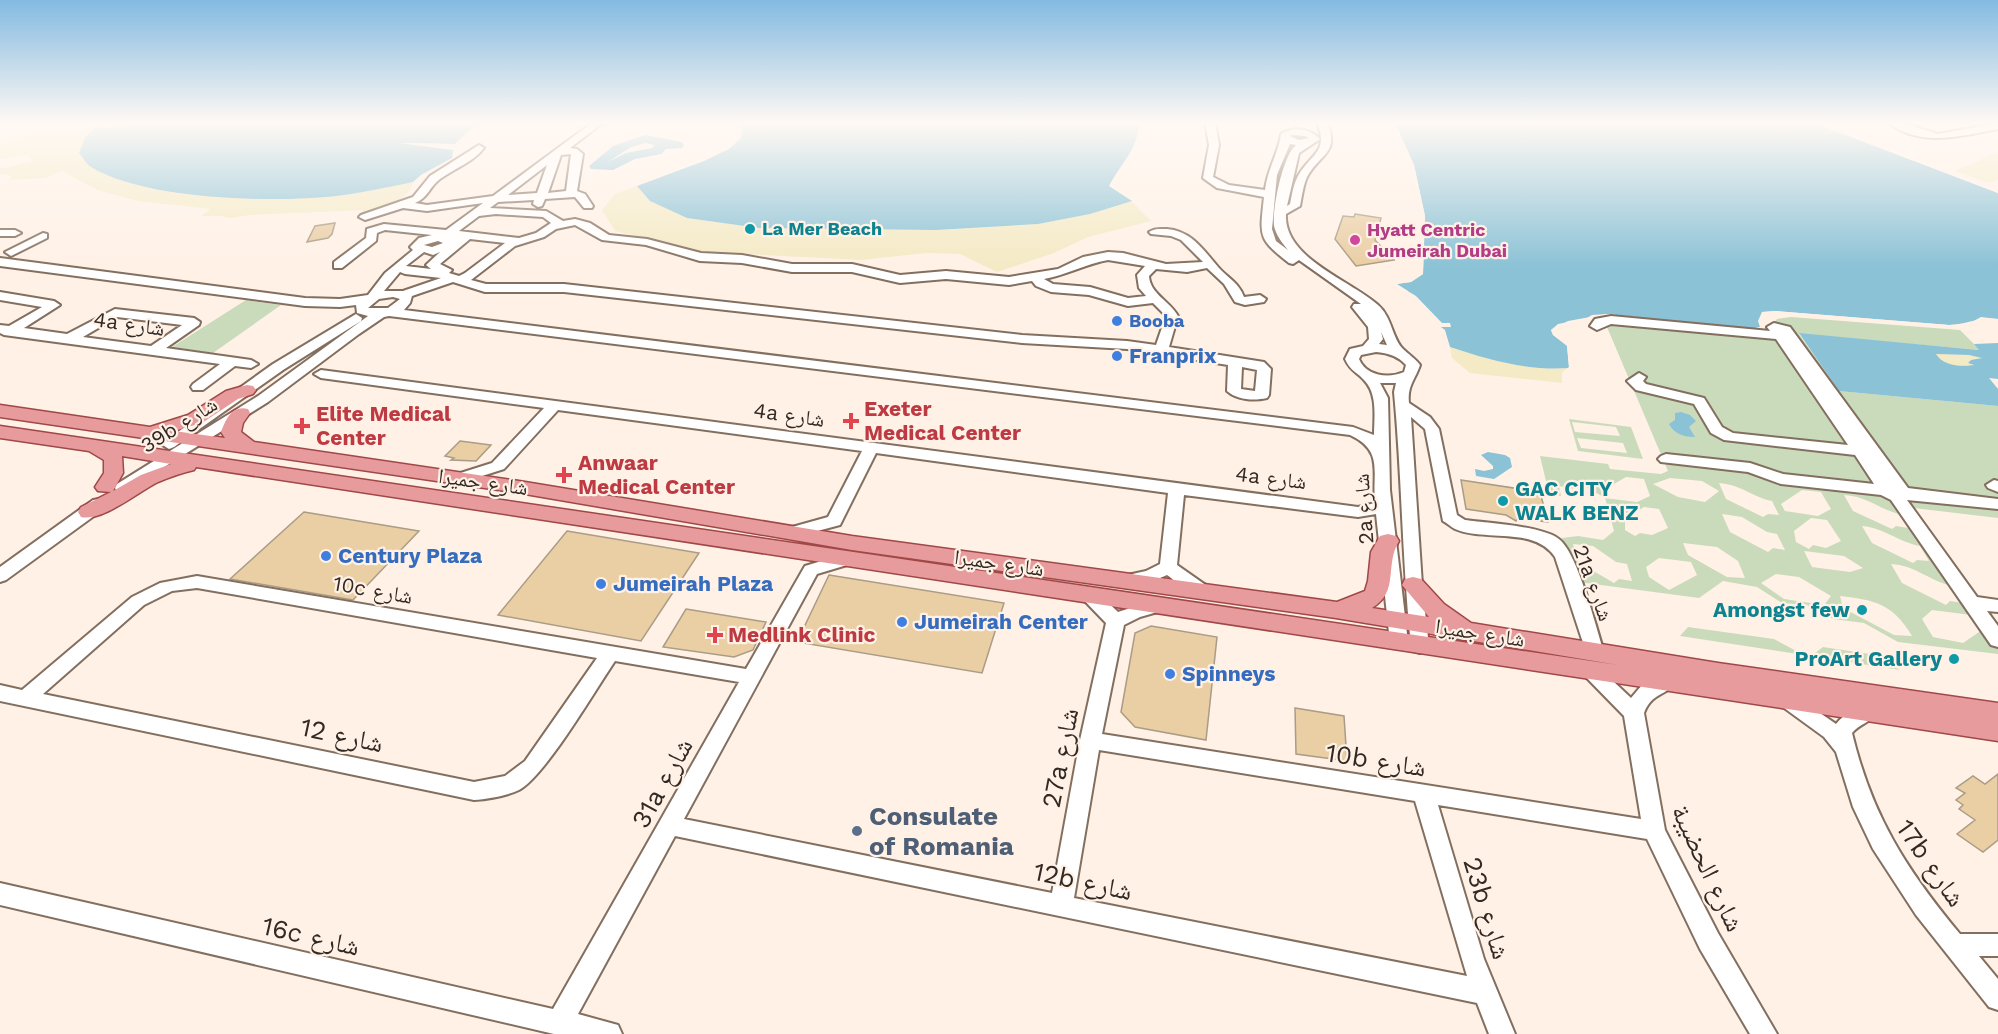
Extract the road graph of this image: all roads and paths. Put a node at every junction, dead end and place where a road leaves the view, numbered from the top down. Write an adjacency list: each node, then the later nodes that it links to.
1 (447, 170): 14 (street)
2 (533, 170): 10 (street)
3 (551, 170): 13 (street)
4 (575, 170): 11 (street)
5 (1275, 170): 9 (street)
6 (1289, 170): 19 (street)
7 (1306, 170): 19 (street)
8 (1209, 172): 9 (street); 12 (street)
9 (1272, 182): 12 (street)
10 (513, 185): 14 (street); 15 (street)
11 (571, 195): 13 (street); 17 (street)
12 (1270, 195): 55 (street)
13 (541, 198): 15 (street); 21 (street)
14 (417, 199): 16 (street)
15 (494, 200): 18 (street); 20 (street)
16 (405, 205): 18 (street); 22 (street)
17 (588, 206)
18 (436, 208): 20 (street); 24 (street)
19 (1282, 212): 58 (street)
20 (477, 213): 21 (street); 30 (street)
21 (528, 213): 23 (street); 31 (street)
22 (365, 217)
23 (560, 224): 32 (street); 43 (street)
24 (406, 229): 30 (street); 38 (street)
25 (1155, 232): 37 (street)
26 (0, 233): 27 (street)
27 (15, 233)
28 (43, 236): 34 (street)
29 (467, 236): 30 (street); 31 (street); 44 (street)
30 (444, 237): 33 (street)
31 (493, 237): 32 (street)
32 (519, 241): 44 (street)
33 (425, 250): 41 (street); 50 (street)
34 (11, 252)
35 (57, 258): 40 (street)
36 (0, 262): 40 (street)
37 (1210, 264): 39 (street); 49 (street)
38 (338, 265)
39 (1152, 266): 43 (street); 48 (street)
40 (38, 267): 50 (street)
41 (405, 270): 42 (street); 46 (street)
42 (420, 271): 44 (street); 45 (street)
43 (1036, 276): 48 (street)
44 (459, 278): 45 (street); 57 (street)
45 (433, 283): 46 (street)
46 (399, 294): 50 (street); 51 (street, 39b شارع)
47 (0, 296): 53 (street)
48 (1155, 299): 57 (street)
49 (1260, 299)
50 (367, 304): 51 (street); 67 (street, 39b شارع)
51 (384, 313): 68 (street); 72 (street, 39b شارع)
52 (1597, 326): 81 (street)
53 (4, 332): 54 (street, 4a شارع)
54 (69, 339): 56 (street, 4a شارع); 56 (street)
55 (1369, 348): 58 (street); 63 (street, 2a شارع)
56 (154, 350): 59 (street, 4a شارع)
57 (1161, 350): 60 (street)
58 (1398, 352): 64 (street)
59 (233, 361): 61 (street, 4a شارع); 66 (street)
60 (1240, 363): 68 (street); 68 (street)
61 (251, 364)
62 (321, 374): 69 (street, 4a شارع)
63 (1369, 376): 64 (street); 73 (street, 2a شارع)
64 (1405, 377): 70 (street)
65 (1639, 377): 81 (street)
66 (198, 387)
67 (247, 390): 74 (main road); 79 (street, 39b شارع)
68 (1248, 405): 73 (street); 83 (street)
69 (554, 406): 80 (street, 4a شارع); 87 (street)
70 (1404, 406): 82 (street); 118 (street, 21a شارع)
71 (0, 411): 74 (main road, شارع جميرا)
72 (241, 413): 78 (main road); 79 (street, 39b شارع)
73 (1382, 430): 82 (street); 83 (street, 2a شارع)
74 (143, 431): 79 (main road, شارع جميرا)
75 (0, 432): 76 (main road, شارع جميرا)
76 (41, 439): 77 (main road, شارع جميرا); 79 (main road)
77 (95, 447): 79 (main road, شارع جميرا); 89 (main road)
78 (248, 447): 79 (main road, شارع جميرا); 85 (main road, شارع جميرا)
79 (174, 448): 85 (main road); 86 (main road, شارع جميرا); 89 (street, 39b شارع); 95 (street, 39b شارع)
80 (871, 448): 91 (street, 4a شارع); 97 (street)
81 (1865, 451): 92 (street)
82 (1407, 452): 106 (street)
83 (1383, 458): 94 (street, 2a شارع)
84 (1666, 459): 92 (street)
85 (350, 462): 88 (main road, شارع جميرا)
86 (206, 464): 95 (main road); 99 (main road, شارع جميرا)
87 (498, 466): 88 (street); 90 (street)
88 (457, 479): 90 (main road, شارع جميرا)
89 (105, 487): 101 (street, 39b شارع)
90 (519, 487): 99 (main road, شارع جميرا)
91 (1177, 488): 96 (street, 4a شارع); 102 (street)
92 (1894, 491): 93 (street); 109 (street)
93 (1998, 504)
94 (1384, 507): 96 (street, 4a شارع); 98 (street, 2a شارع)
95 (88, 512): 104 (street, 39b شارع)
96 (1358, 512): 98 (street, 4a شارع)
97 (834, 521): 99 (street); 100 (street)
98 (1387, 533): 112 (main road); 114 (street, 2a شارع)
99 (794, 542): 100 (main road, شارع جميرا); 103 (street)
100 (852, 551): 103 (street); 105 (main road, شارع جميرا); 108 (main road, شارع جميرا)
101 (0, 562)
102 (1168, 567): 105 (street); 107 (street)
103 (811, 570): 119 (street, 31a شارع)
104 (0, 576)
105 (1129, 580): 107 (main road, شارع جميرا)
106 (1413, 585): 114 (street); 115 (main road)
107 (1201, 590): 112 (main road, شارع جميرا)
108 (1088, 596): 110 (main road, شارع جميرا); 113 (street)
109 (1971, 602): 111 (street); 116 (street)
110 (1155, 606): 113 (street); 114 (main road, شارع جميرا)
111 (1998, 606)
112 (1336, 610): 114 (main road, شارع جميرا)
113 (1116, 621): 128 (street, 27a شارع)
114 (1408, 632): 115 (main road, شارع جميرا); 118 (main road, شارع جميرا)
115 (1469, 632): 118 (main road, شارع جميرا)
116 (1998, 640)
117 (610, 653): 119 (street, 10c شارع); 122 (street, 10c شارع); 122 (street, شارع 12)
118 (1592, 662): 120 (main road, شارع جميرا); 125 (street); 126 (main road, شارع جميرا)
119 (750, 677): 131 (street, 31a شارع)
120 (1664, 683): 123 (main road, شارع جميرا); 125 (street)
121 (0, 693): 122 (street, شارع 12)
122 (26, 698)
123 (1786, 700): 124 (main road, شارع جميرا); 129 (street)
124 (1867, 712): 127 (main road, شارع جميرا); 129 (street)
125 (1634, 713): 132 (street, شارع الحضيبة)
126 (1998, 713)
127 (1998, 731)
128 (1090, 740): 130 (street, 10b شارع); 134 (street, 27a شارع)
129 (1844, 747): 135 (street, 17b شارع)
130 (1424, 795): 132 (street, 10b شارع); 137 (street, 23b شارع)
131 (670, 826): 134 (street, 12b شارع); 139 (street, 31a شارع)
132 (1654, 831): 142 (street, شارع الحضيبة)
133 (0, 894): 139 (street, 16c شارع)
134 (1061, 906): 137 (street, 12b شارع)
135 (1955, 945): 136 (street); 138 (street, 17b شارع)
136 (1997, 946)
137 (1484, 992): 141 (street, 23b شارع)
138 (1998, 998)
139 (560, 1022): 140 (street, 16c شارع)
140 (609, 1034)
141 (1502, 1034)
142 (1764, 1034)

